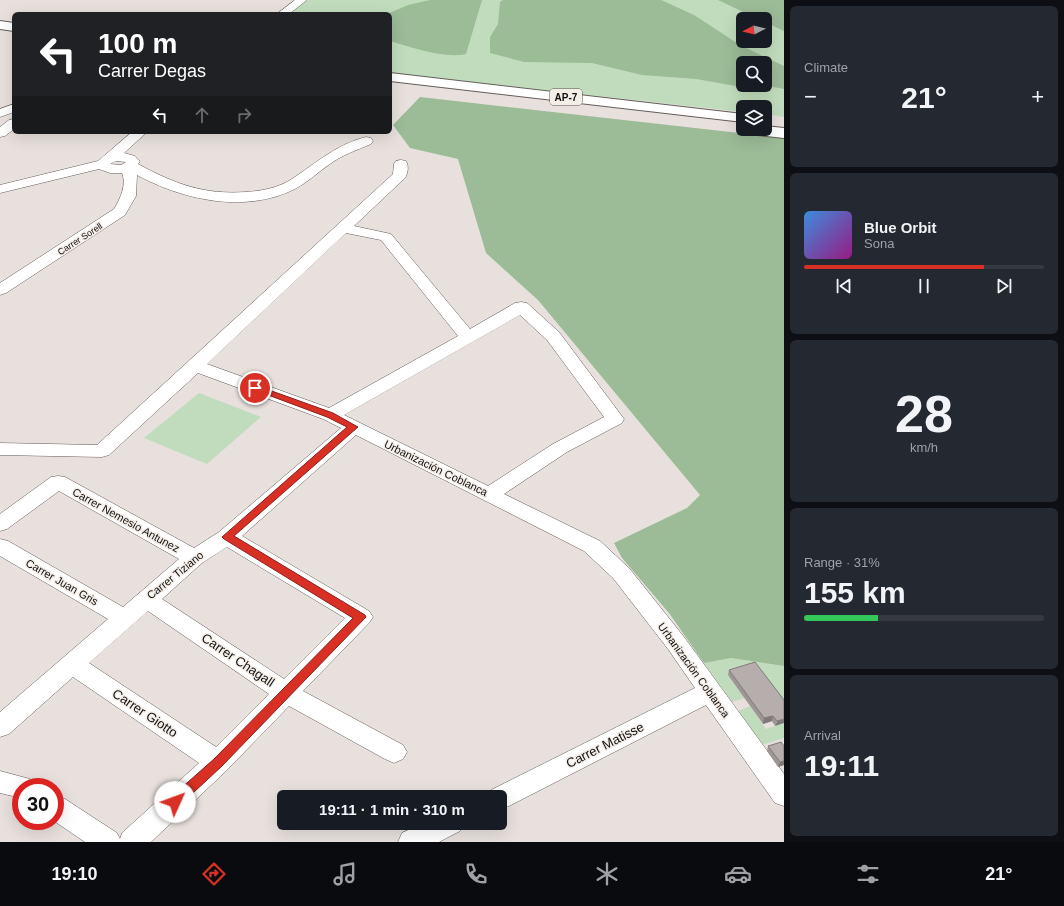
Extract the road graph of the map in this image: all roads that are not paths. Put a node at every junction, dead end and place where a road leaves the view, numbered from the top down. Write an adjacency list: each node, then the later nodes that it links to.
1 (302, 0): 2 (street)
2 (285, 12)
3 (0, 25): 4 (highway)
4 (12, 27)
5 (0, 36): 6 (highway)
6 (12, 38)
7 (392, 76): 9 (highway, AP-7)
8 (392, 89): 13 (highway, AP-7)
9 (736, 117)
10 (772, 122): 11 (highway)
11 (784, 123)
12 (12, 124): 15 (street)
13 (736, 127)
14 (772, 132): 16 (highway)
15 (0, 133)
16 (784, 133)
17 (138, 134): 19 (street)
18 (366, 141): 22 (street)
19 (127, 143): 20 (street); 22 (street)
20 (106, 161): 22 (street); 23 (street)
21 (401, 164): 24 (street)
22 (129, 168): 25 (street, Carrer Sorell)
23 (0, 189)
24 (343, 228): 26 (street); 27 (street)
25 (0, 290)
26 (468, 337): 28 (street); 31 (street)
27 (195, 366): 28 (street, Urbanización Coblanca); 30 (street)
28 (330, 415): 29 (street, Urbanización Coblanca)
29 (354, 427): 31 (street, Urbanización Coblanca); 33 (street, Carrer Tiziano)
30 (0, 449)
31 (489, 494): 39 (street, Urbanización Coblanca)
32 (0, 524): 35 (street, Carrer Nemesio Antunez)
33 (227, 537): 35 (street, Carrer Tiziano); 40 (street)
34 (0, 546): 37 (street, Carrer Juan Gris)
35 (194, 558): 36 (street, Carrer Tiziano)
36 (146, 599): 37 (street, Carrer Tiziano); 40 (street, Carrer Chagall)
37 (124, 618): 38 (street, Carrer Tiziano)
38 (72, 664): 41 (street, Carrer Tiziano); 43 (street, Carrer Giotto)
39 (710, 692): 46 (street, Carrer Matisse); 47 (street, Urbanización Coblanca)
40 (286, 693): 42 (street, Carrer Chagall); 43 (street)
41 (0, 727)
42 (394, 752)
43 (218, 762): 51 (street)
44 (0, 782): 45 (street)
45 (12, 785)
46 (507, 794)
47 (784, 795)
48 (64, 813): 50 (street)
49 (436, 830): 52 (street)
50 (106, 842)
51 (132, 842)
52 (412, 842)

